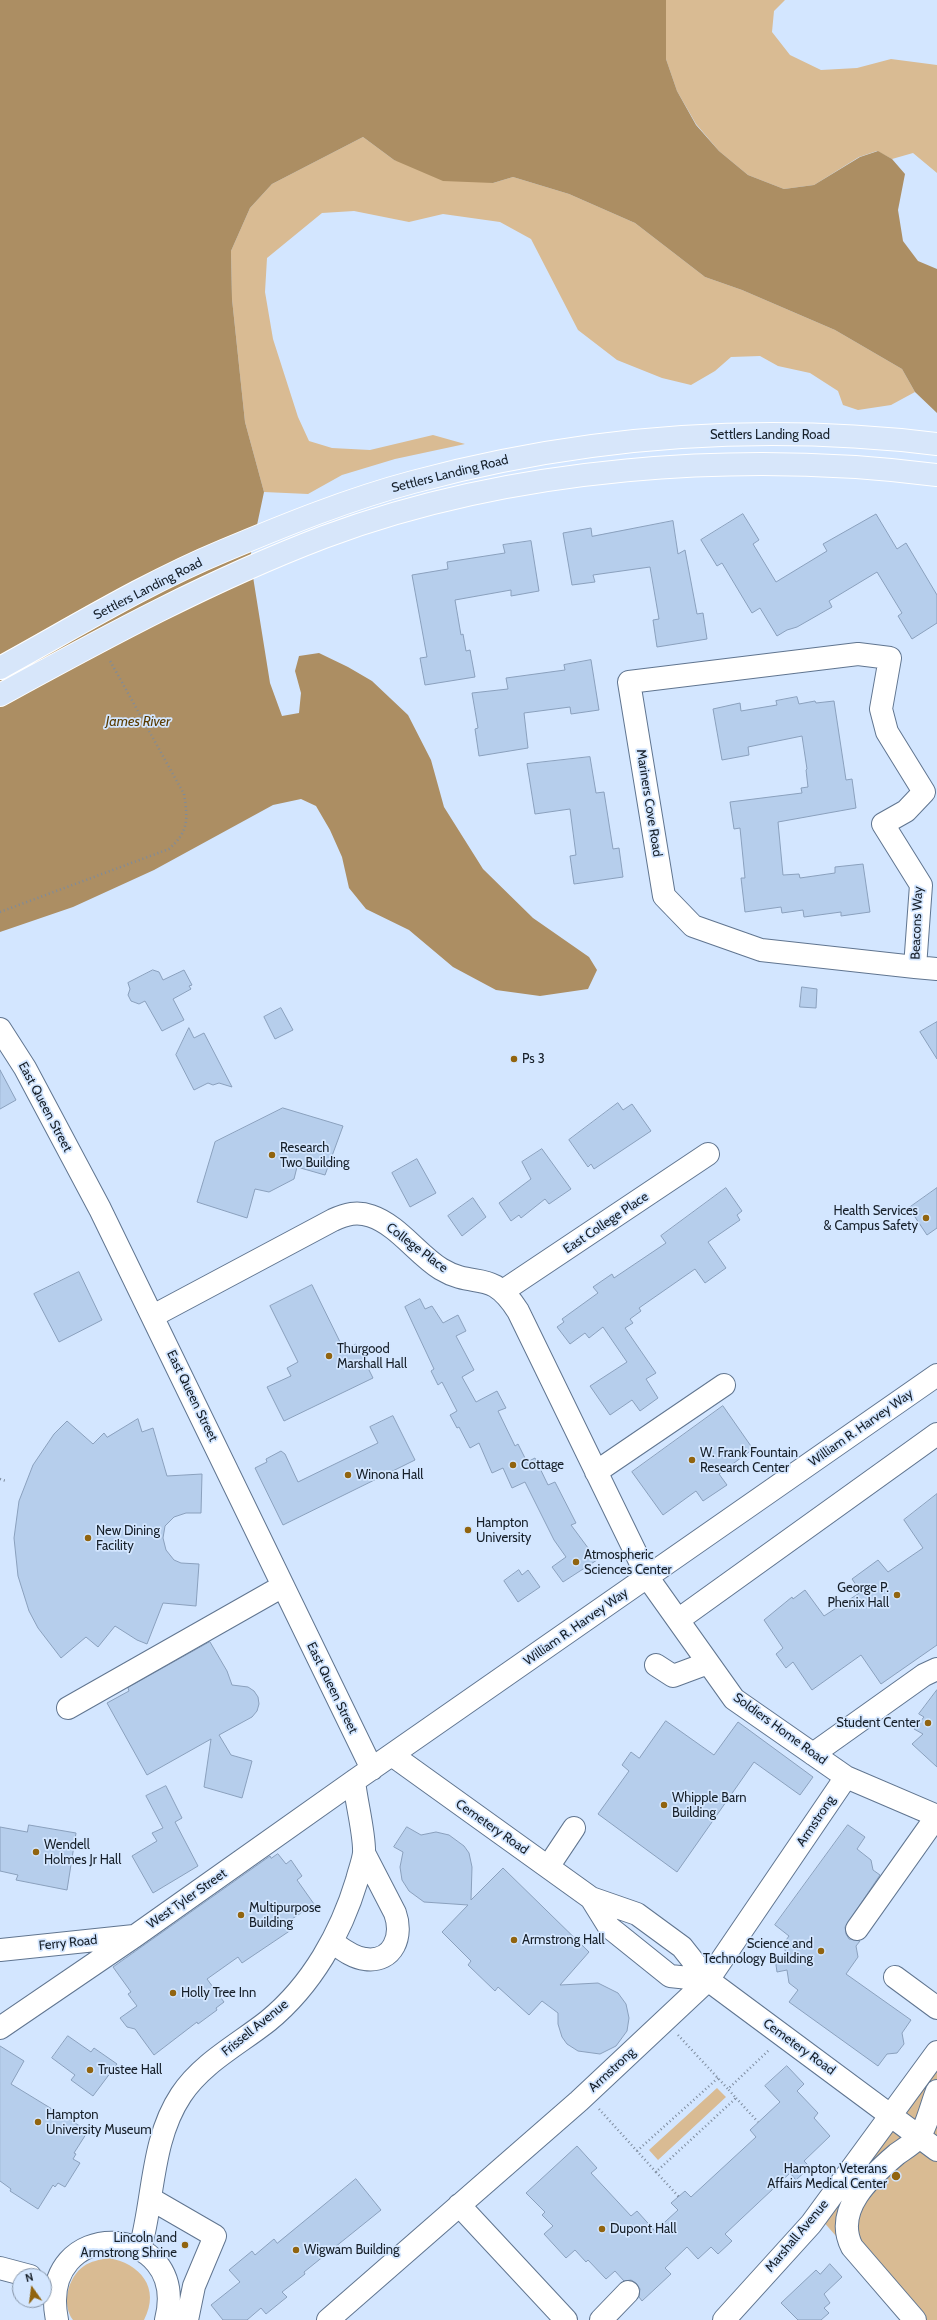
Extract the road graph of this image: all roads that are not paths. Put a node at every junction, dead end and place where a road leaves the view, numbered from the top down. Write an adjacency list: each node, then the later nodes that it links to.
1 (937, 444): 4 (main road, Settlers Landing Road)
2 (937, 476): 5 (main road, Settlers Landing Road)
3 (890, 658): 6 (street, Beacons Way); 6 (street, Mariners Cove Road)
4 (0, 668)
5 (0, 695)
6 (915, 967): 7 (street, Mariners Cove Road)
7 (937, 969)
8 (0, 1029): 11 (street, East Queen Street)
9 (708, 1154): 10 (street, East College Place)
10 (504, 1291): 11 (street, College Place); 15 (street, College Place)
11 (153, 1316): 17 (street, East Queen Street)
12 (937, 1375): 16 (street, William R. Harvey Way)
13 (724, 1385): 15 (street)
14 (937, 1434): 18 (street)
15 (596, 1472): 16 (street, College Place)
16 (648, 1578): 18 (street, Soldiers Home Road); 24 (street, William R. Harvey Way)
17 (282, 1586): 22 (street); 25 (street, East Queen Street)
18 (678, 1620): 19 (street, Soldiers Home Road)
19 (708, 1663): 20 (street); 23 (street, Soldiers Home Road)
20 (656, 1665)
21 (937, 1669): 23 (street)
22 (68, 1708)
23 (813, 1754): 26 (street, Soldiers Home Road)
24 (392, 1755): 25 (street, William R. Harvey Way); 31 (street, Cemetery Road)
25 (372, 1769): 27 (street, West Tyler Street)
26 (846, 1777): 28 (street, Soldiers Home Road); 38 (street, Armstrong)
27 (354, 1781): 30 (street, Frissell Avenue); 34 (street, West Tyler Street)
28 (937, 1816): 33 (street)
29 (574, 1828): 31 (street)
30 (364, 1853): 35 (street, Frissell Avenue); 35 (street)
31 (548, 1867): 32 (street, Cemetery Road)
32 (591, 1898): 38 (street, Cemetery Road); 38 (street, Cemetery Road)
33 (857, 1929)
34 (135, 1936): 36 (street, Ferry Road); 40 (street, West Tyler Street)
35 (332, 1942): 46 (street, Frissell Avenue)
36 (0, 1950)
37 (894, 1977): 39 (street)
38 (708, 1980): 43 (street, Cemetery Road); 47 (street, Armstrong)
39 (937, 2008)
40 (0, 2028)
41 (937, 2052): 43 (street, Marshall Avenue)
42 (937, 2091): 44 (street)
43 (890, 2113): 44 (street, Cemetery Road); 54 (street, Marshall Avenue)
44 (919, 2137): 45 (street, Cemetery Road); 61 (street)
45 (937, 2150)
46 (151, 2199): 48 (street, Frissell Avenue); 58 (street)
47 (459, 2205): 55 (street, Armstrong); 59 (street)
48 (140, 2249): 51 (street); 57 (street)
49 (0, 2269): 50 (street)
50 (12, 2272)
51 (52, 2278)
52 (628, 2292): 60 (street)
53 (52, 2294): 56 (street)
54 (735, 2316)
55 (330, 2319)
56 (57, 2320)
57 (166, 2320)
58 (187, 2320)
59 (566, 2320)
60 (601, 2320)
61 (915, 2320)

